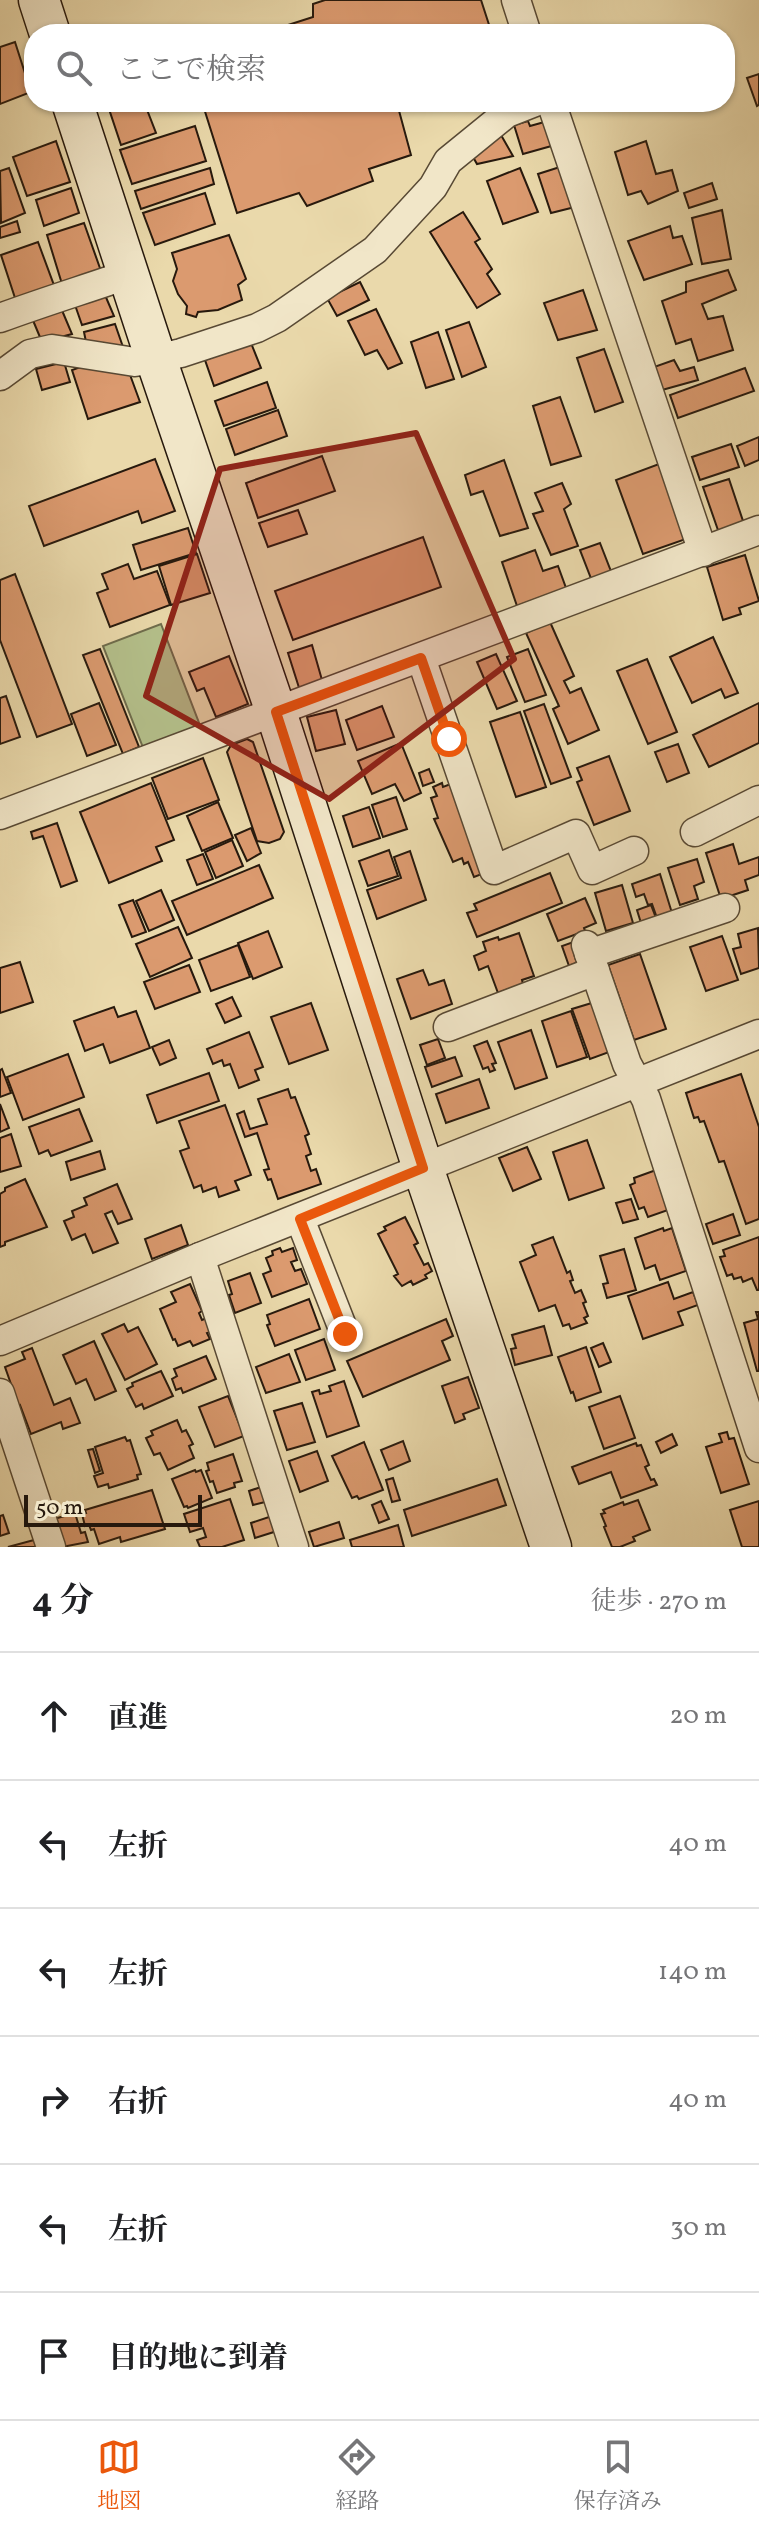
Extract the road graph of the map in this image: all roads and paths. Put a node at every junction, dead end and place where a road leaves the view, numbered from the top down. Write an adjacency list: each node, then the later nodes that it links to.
1 (39, 0): 3 (street)
2 (516, 0): 4 (street)
3 (47, 24)
4 (524, 24)
5 (75, 112): 8 (street)
6 (510, 112): 10 (street)
7 (554, 112): 13 (street)
8 (129, 274): 9 (street); 10 (street)
9 (0, 318)
10 (156, 359): 11 (street); 15 (street)
11 (0, 376)
12 (759, 530): 13 (street)
13 (703, 552): 14 (street)
14 (421, 658): 15 (street); 19 (street)
15 (276, 712): 17 (street); 25 (street)
16 (759, 800): 18 (street)
17 (0, 815)
18 (695, 832)
19 (634, 851)
20 (725, 908): 21 (street)
21 (590, 957): 22 (street); 24 (street)
22 (448, 1027)
23 (759, 1034): 24 (street)
24 (637, 1081): 25 (street); 31 (street)
25 (423, 1168): 26 (street); 34 (street)
26 (300, 1219): 27 (street); 28 (street)
27 (200, 1257): 29 (street); 33 (street)
28 (345, 1334)
29 (0, 1341)
30 (0, 1393): 32 (street)
31 (759, 1448)
32 (51, 1547)
33 (294, 1547)
34 (551, 1547)

